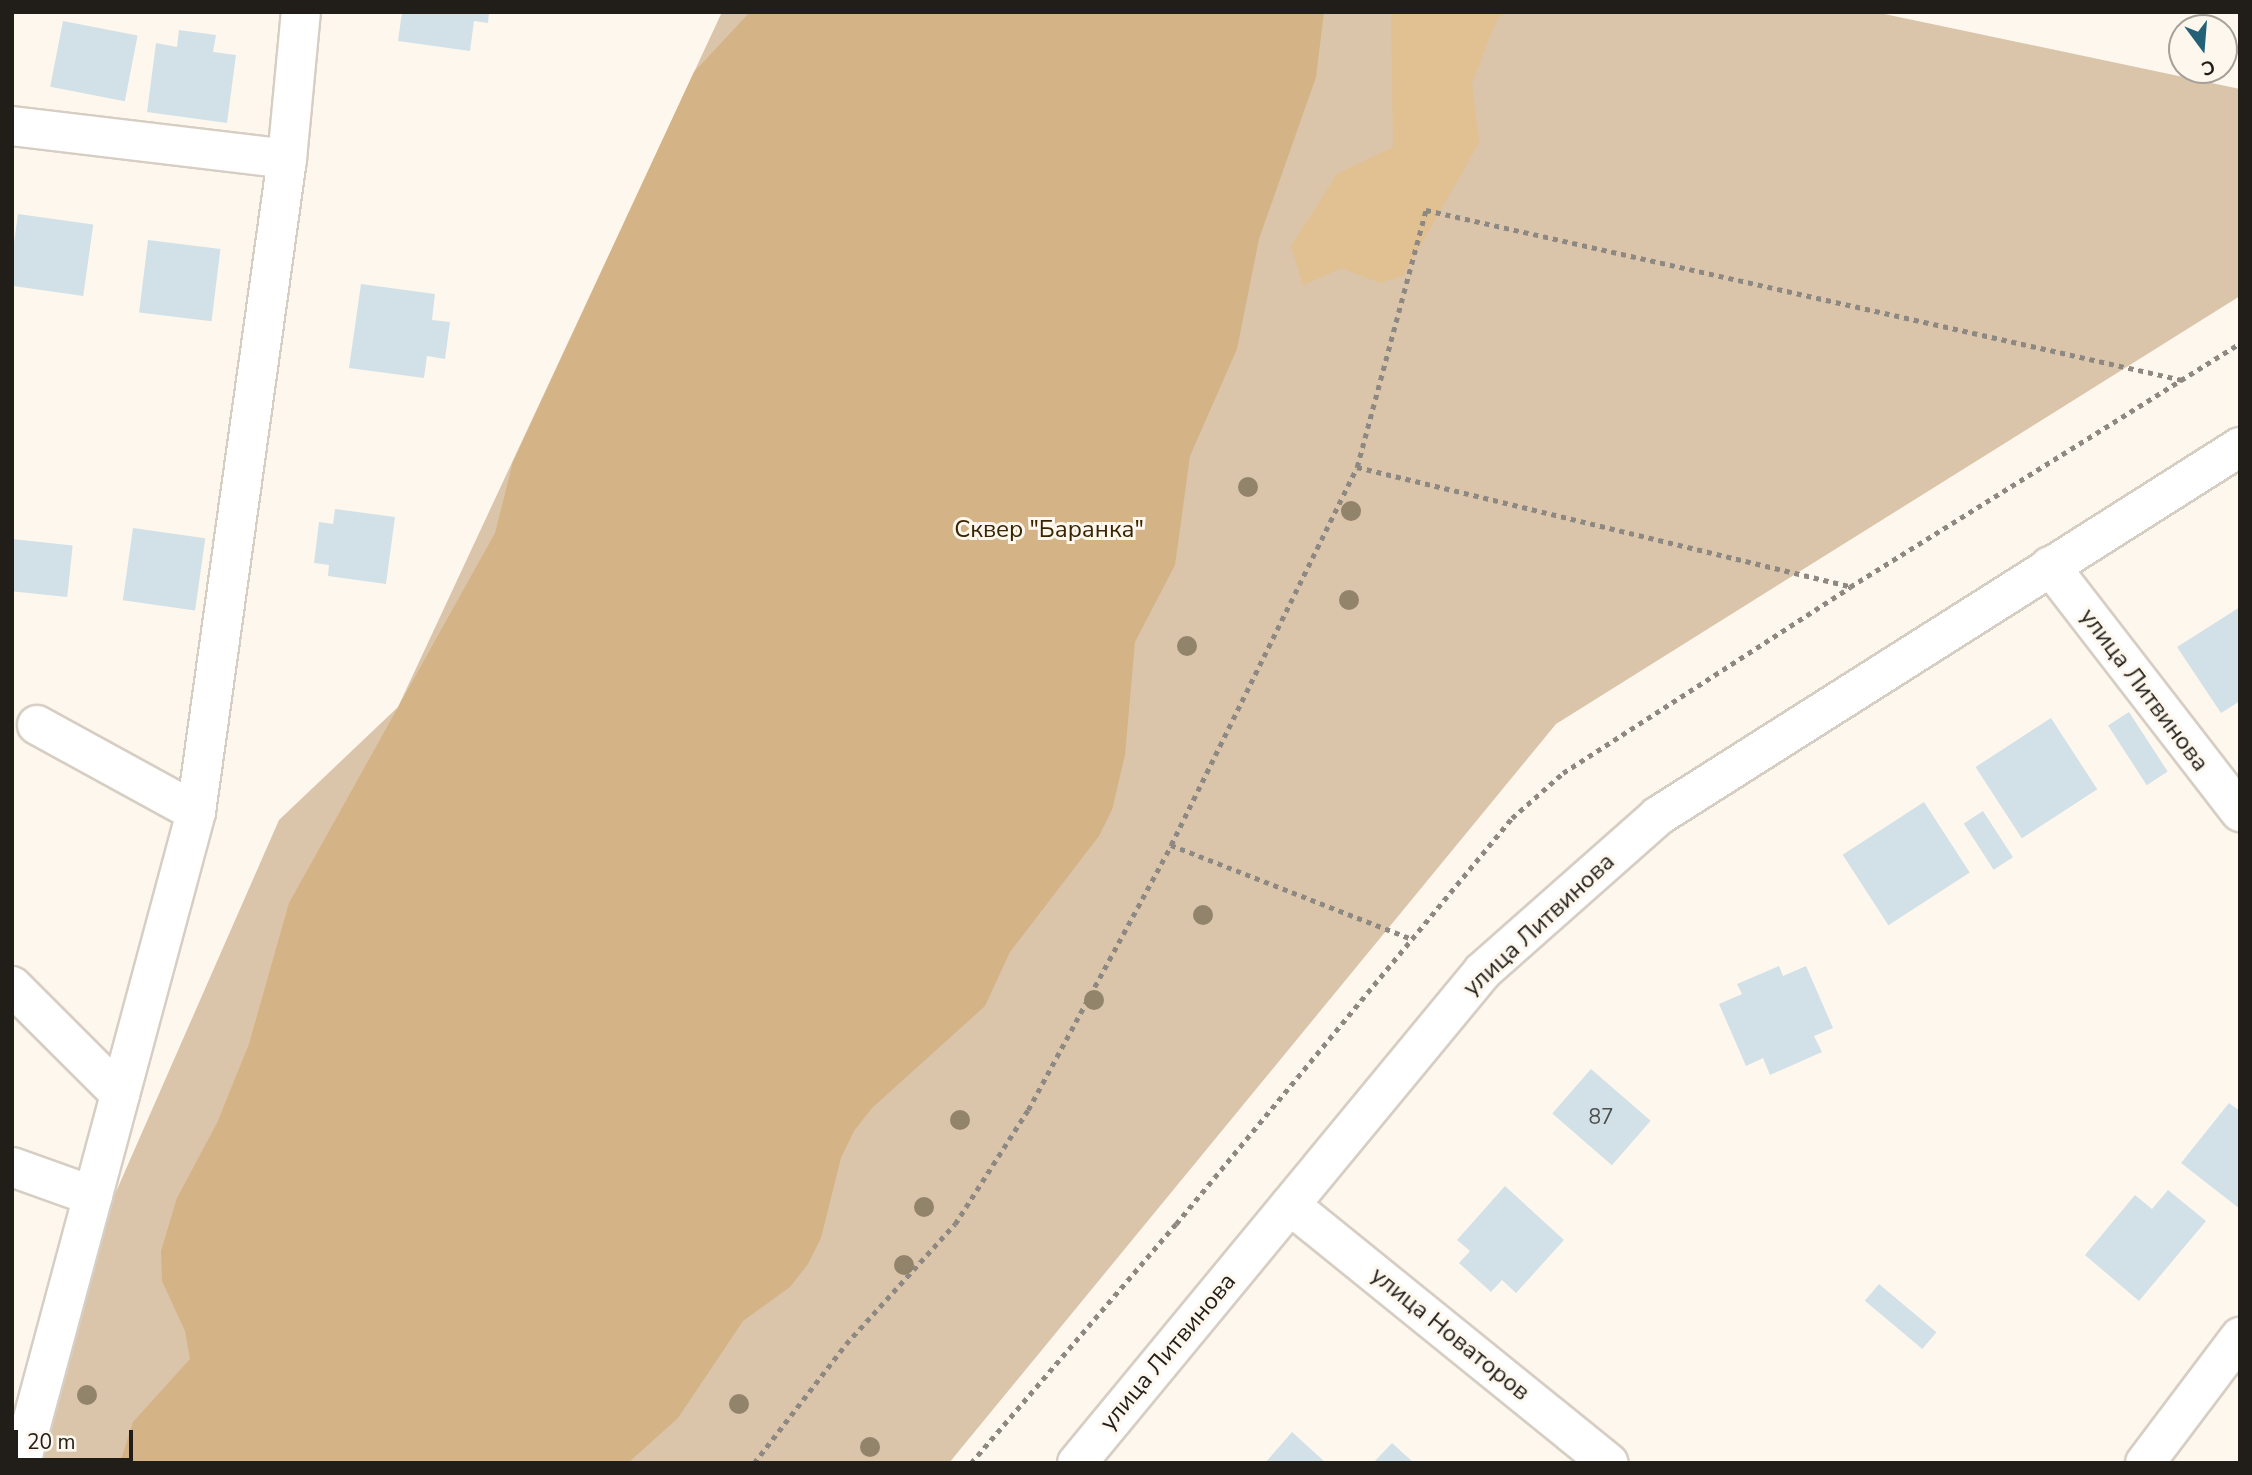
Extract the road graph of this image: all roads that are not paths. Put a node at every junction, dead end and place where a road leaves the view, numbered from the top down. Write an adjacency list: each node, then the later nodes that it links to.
1 (300, 12): 3 (street)
2 (12, 126): 3 (street)
3 (287, 159): 7 (street)
4 (2240, 447): 5 (street, улица Литвинова)
5 (2050, 566): 8 (street, улица Литвинова); 13 (street, улица Литвинова)
6 (37, 725): 7 (street)
7 (196, 812): 10 (street)
8 (2240, 812)
9 (12, 986): 10 (street)
10 (120, 1094): 12 (street)
11 (12, 1167): 12 (street)
12 (93, 1196): 15 (street)
13 (1290, 1205): 16 (street, улица Литвинова); 17 (street, улица Новаторов)
14 (2240, 1337): 18 (street)
15 (21, 1463)
16 (1077, 1463)
17 (1609, 1463)
18 (2146, 1463)

